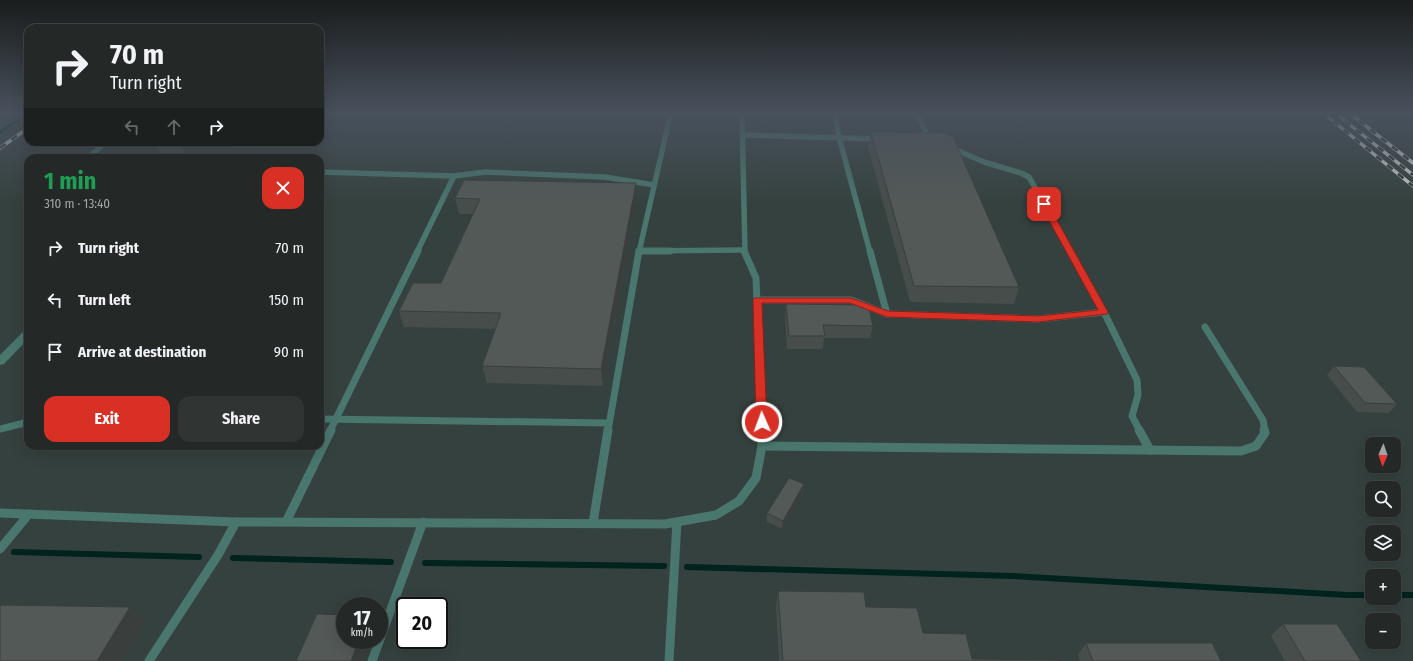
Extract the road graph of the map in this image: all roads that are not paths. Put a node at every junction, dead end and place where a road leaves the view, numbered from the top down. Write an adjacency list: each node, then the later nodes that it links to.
1 (664, 143): 9 (lane)
2 (743, 143): 10 (lane)
3 (840, 143): 14 (lane)
4 (940, 143): 13 (lane)
5 (102, 146): 6 (lane)
6 (92, 154)
7 (324, 172): 8 (lane)
8 (454, 176): 9 (lane); 19 (lane)
9 (654, 185): 11 (lane)
10 (744, 250): 11 (lane); 12 (lane)
11 (639, 251): 21 (lane)
12 (758, 300): 14 (lane); 24 (lane)
13 (1104, 312): 14 (lane); 26 (lane)
14 (887, 314)
15 (1205, 327): 26 (lane)
16 (24, 337): 17 (street)
17 (0, 361)
18 (324, 419): 19 (lane)
19 (337, 419): 21 (lane); 23 (lane)
20 (24, 423): 22 (lane)
21 (609, 423): 33 (lane)
22 (0, 429)
23 (324, 445)
24 (762, 446): 26 (lane); 32 (lane)
25 (322, 450): 30 (lane)
26 (1150, 450)
27 (0, 513): 28 (lane)
28 (29, 514): 29 (lane); 34 (lane)
29 (236, 522): 30 (lane); 35 (lane)
30 (286, 522): 31 (lane)
31 (423, 522): 33 (lane); 36 (lane)
32 (677, 522): 33 (lane); 37 (lane)
33 (593, 523)
34 (0, 549)
35 (149, 661)
36 (372, 661)
37 (669, 661)

